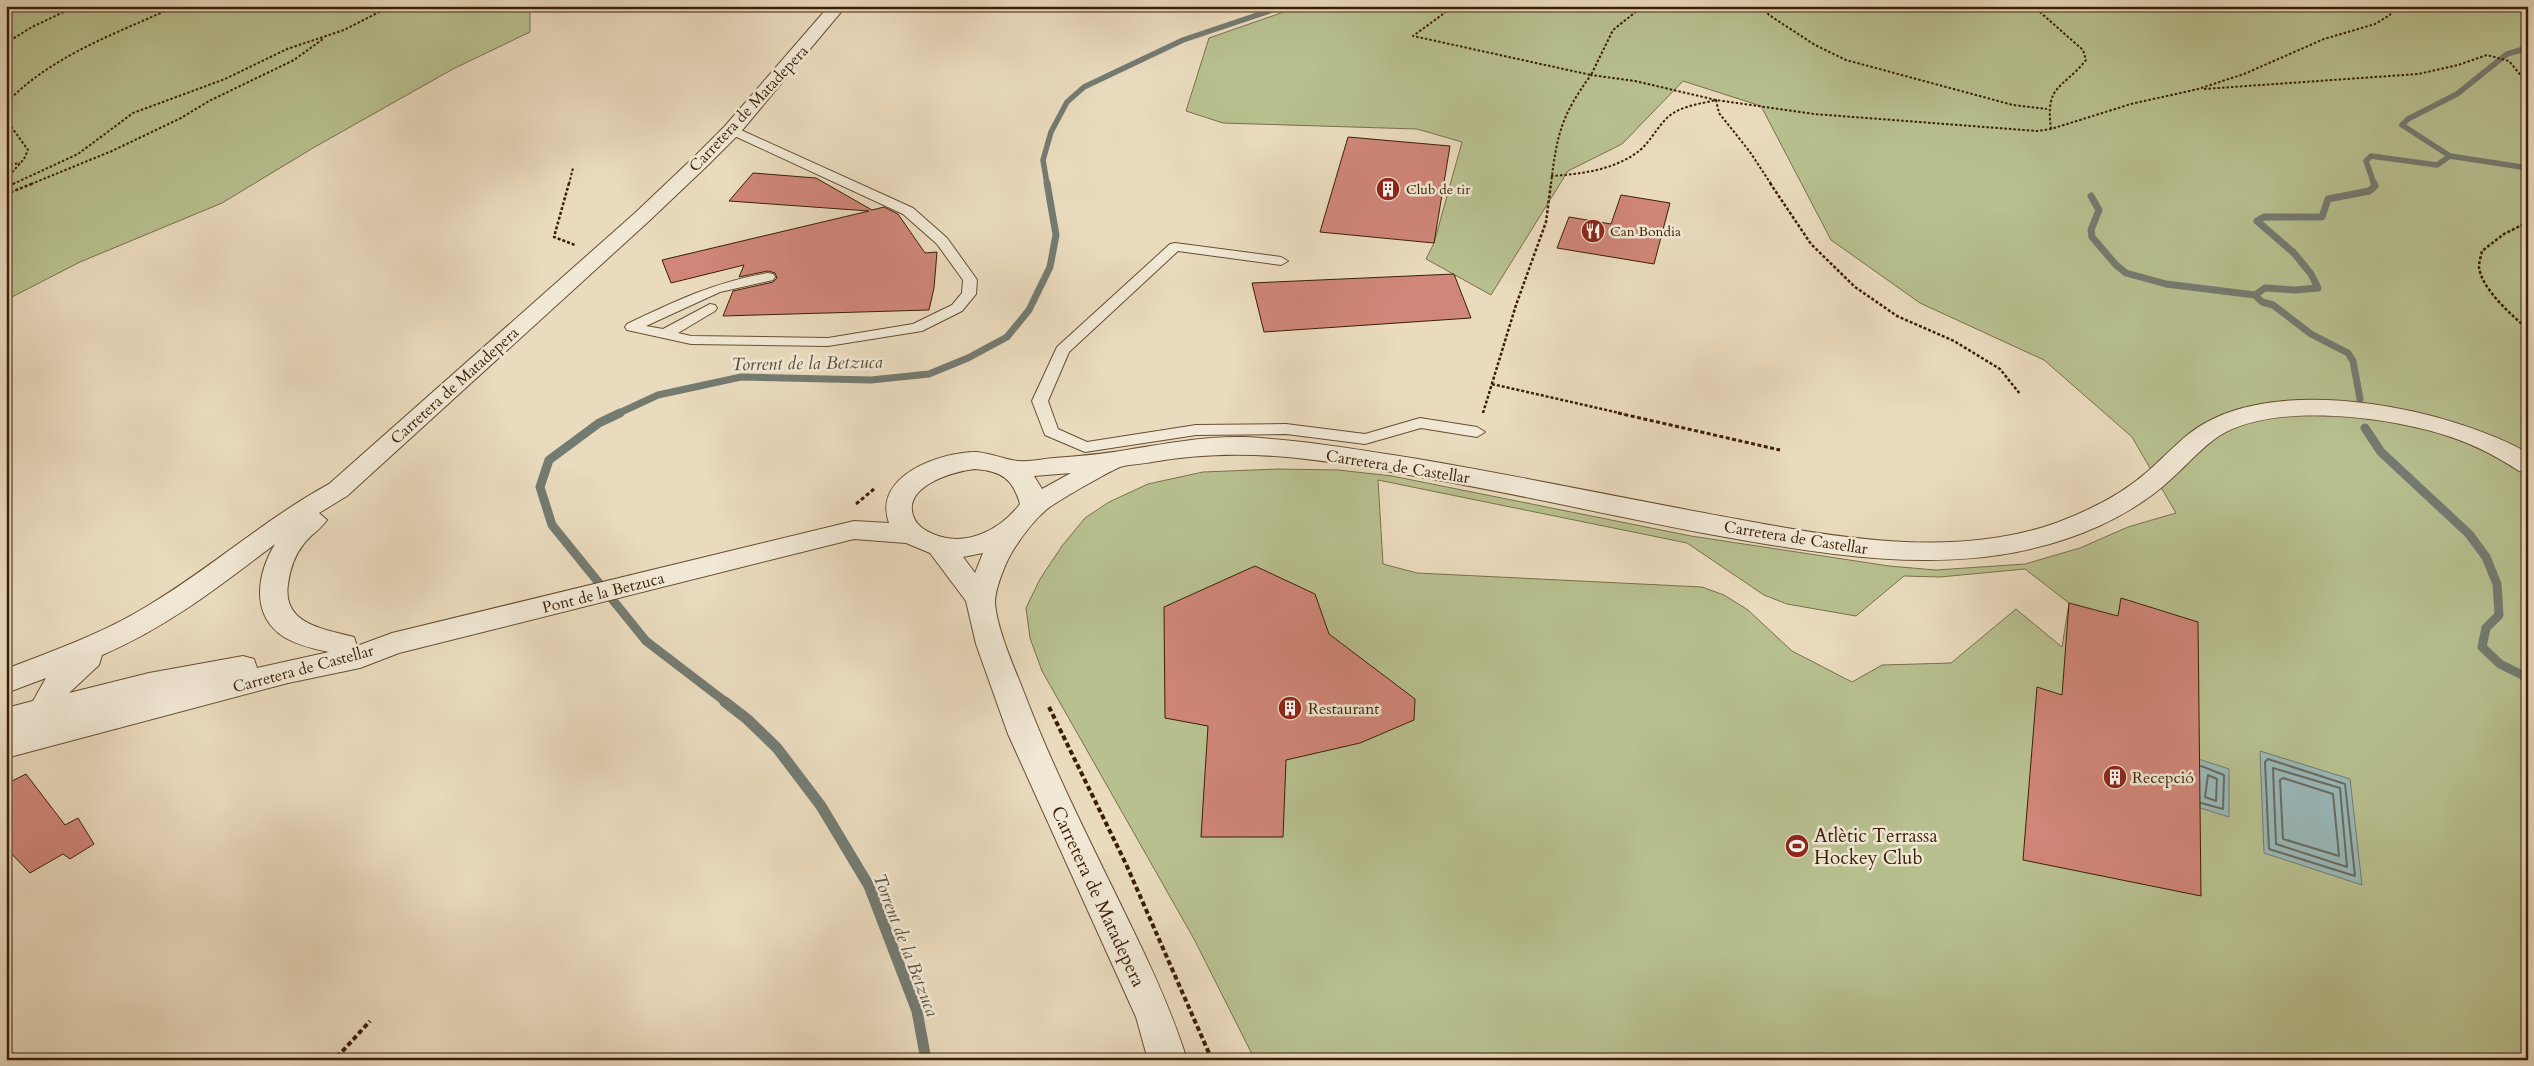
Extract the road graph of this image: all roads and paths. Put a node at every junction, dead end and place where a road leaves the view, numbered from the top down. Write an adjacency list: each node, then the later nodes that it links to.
1 (86, 6): 10 (path)
2 (176, 6): 20 (path)
3 (391, 6): 11 (path)
4 (838, 6): 19 (street, Carretera de Matadepera)
5 (1454, 6): 13 (path)
6 (1643, 6): 13 (path)
7 (1762, 6): 17 (path)
8 (2033, 6): 17 (path)
9 (2394, 6): 15 (path)
10 (71, 7): 12 (path)
11 (324, 38): 25 (path); 26 (path)
12 (6, 43)
13 (1591, 75): 16 (path); 23 (path)
14 (2528, 84): 15 (path)
15 (2198, 89): 18 (path)
16 (1716, 100): 18 (path); 23 (path); 35 (path)
17 (2047, 109): 18 (path)
18 (2051, 129)
19 (732, 130): 28 (street, Carretera de Matadepera); 33 (lane)
20 (21, 163): 21 (path); 24 (path)
21 (6, 165)
22 (573, 168): 28 (path)
23 (1551, 176): 34 (path)
24 (6, 179)
25 (6, 187)
26 (6, 194)
27 (2528, 222): 32 (path)
28 (606, 248): 41 (street, Carretera de Matadepera)
29 (1281, 261): 36 (lane)
30 (768, 277): 33 (lane)
31 (710, 308): 33 (lane)
32 (2528, 329)
33 (664, 334)
34 (1492, 384): 36 (path); 37 (path)
35 (2020, 394)
36 (1477, 432)
37 (1780, 450)
38 (1114, 460): 39 (street, Carretera de Castellar); 40 (street, Carretera de Castellar); 43 (street, Carretera de Castellar)
39 (2528, 465)
40 (1014, 470): 42 (street); 43 (street)
41 (338, 490): 49 (street, Carretera de Matadepera); 51 (street)
42 (906, 491): 45 (street); 46 (street)
43 (1034, 505): 44 (street)
44 (1016, 527): 47 (street); 48 (street)
45 (854, 530): 46 (street); 50 (street, Pont de la Betzuca)
46 (911, 534): 47 (street)
47 (939, 546): 48 (street)
48 (980, 599): 60 (street, Carretera de Matadepera)
49 (107, 641): 52 (street, Carretera de Matadepera); 55 (street)
50 (392, 644): 51 (street, Carretera de Castellar); 53 (street, Carretera de Castellar)
51 (344, 645): 55 (street, Carretera de Castellar)
52 (6, 682)
53 (237, 686): 55 (street); 57 (street, Carretera de Castellar)
54 (1044, 698): 61 (path)
55 (44, 709): 56 (street, Carretera de Castellar)
56 (6, 720)
57 (6, 745)
58 (370, 1021): 59 (path)
59 (329, 1060)
60 (1168, 1060)
61 (1212, 1060)

